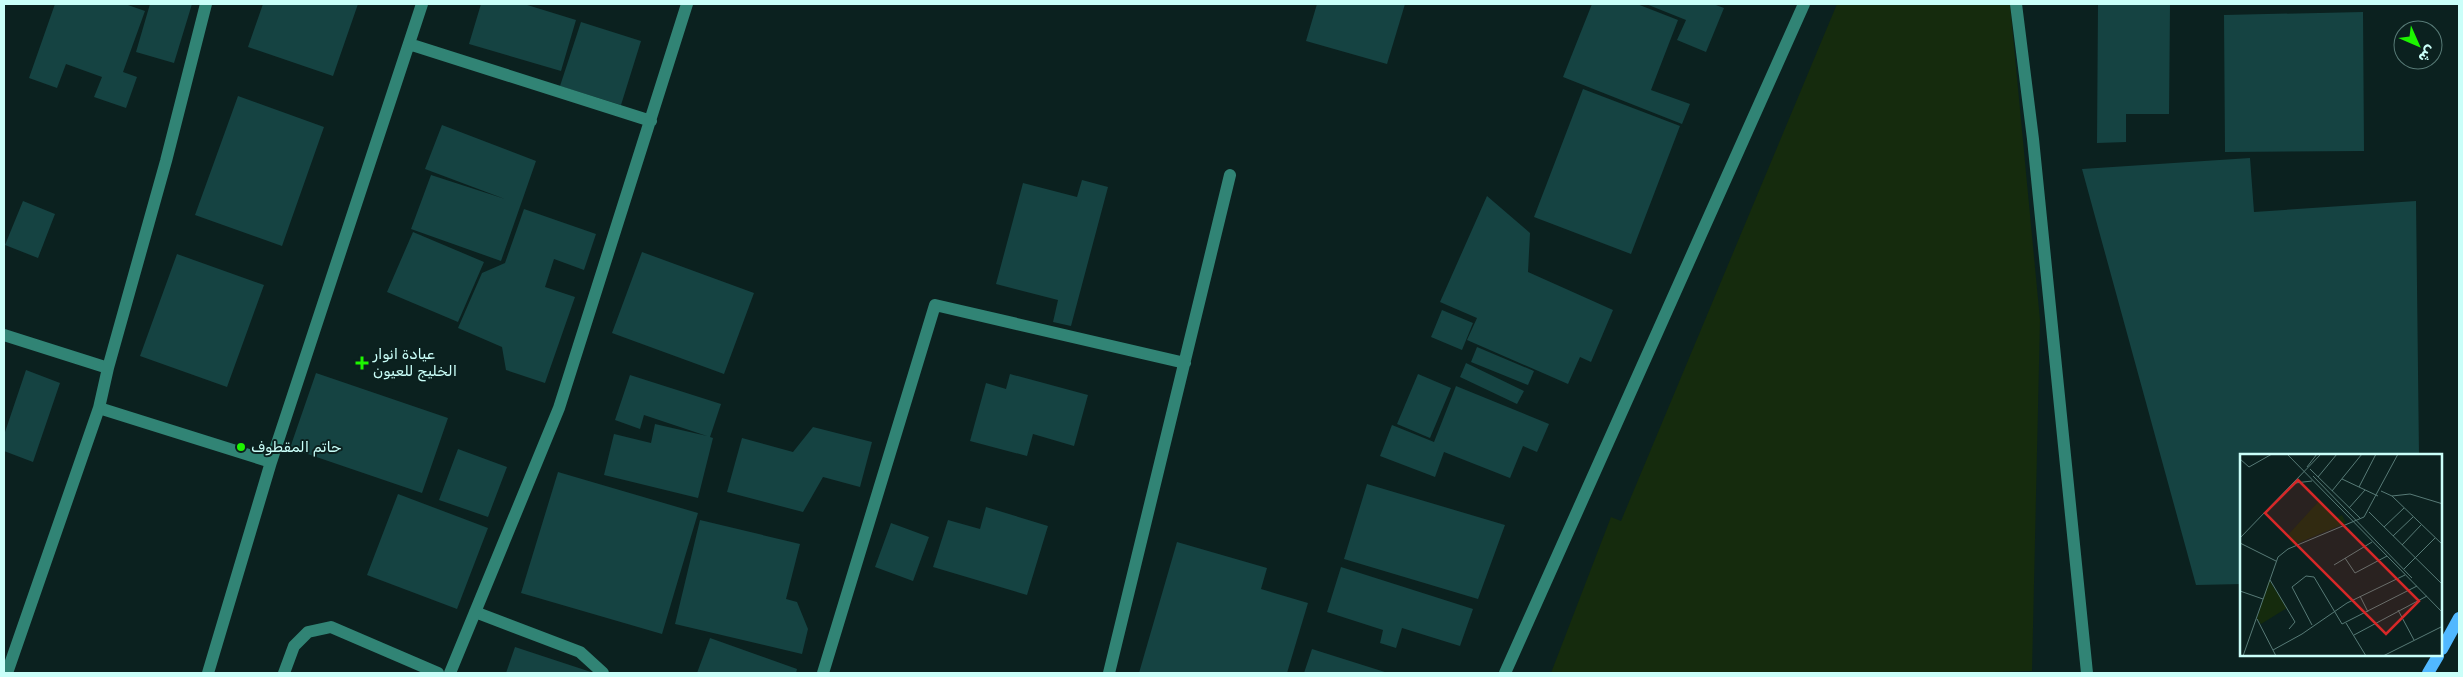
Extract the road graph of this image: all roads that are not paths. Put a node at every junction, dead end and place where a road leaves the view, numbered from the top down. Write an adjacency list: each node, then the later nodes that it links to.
1 (206, 4): 11 (street)
2 (422, 4): 6 (street)
3 (688, 4): 7 (street)
4 (1804, 4): 26 (street)
5 (2016, 4): 27 (street)
6 (409, 44): 7 (street); 13 (street)
7 (651, 120): 14 (street)
8 (1230, 175): 10 (street)
9 (4, 335): 11 (street)
10 (1185, 363): 24 (street); 25 (street)
11 (108, 368): 12 (street)
12 (99, 408): 13 (street); 18 (street)
13 (271, 462): 19 (street)
14 (475, 612): 22 (street); 23 (street)
15 (2459, 618): 16 (main road)
16 (2443, 647)
17 (2437, 657): 28 (main road)
18 (7, 673)
19 (208, 673)
20 (284, 673): 21 (street)
21 (438, 673)
22 (450, 673)
23 (603, 673)
24 (823, 673)
25 (1109, 673)
26 (1505, 673)
27 (2087, 673)
28 (2428, 673)

